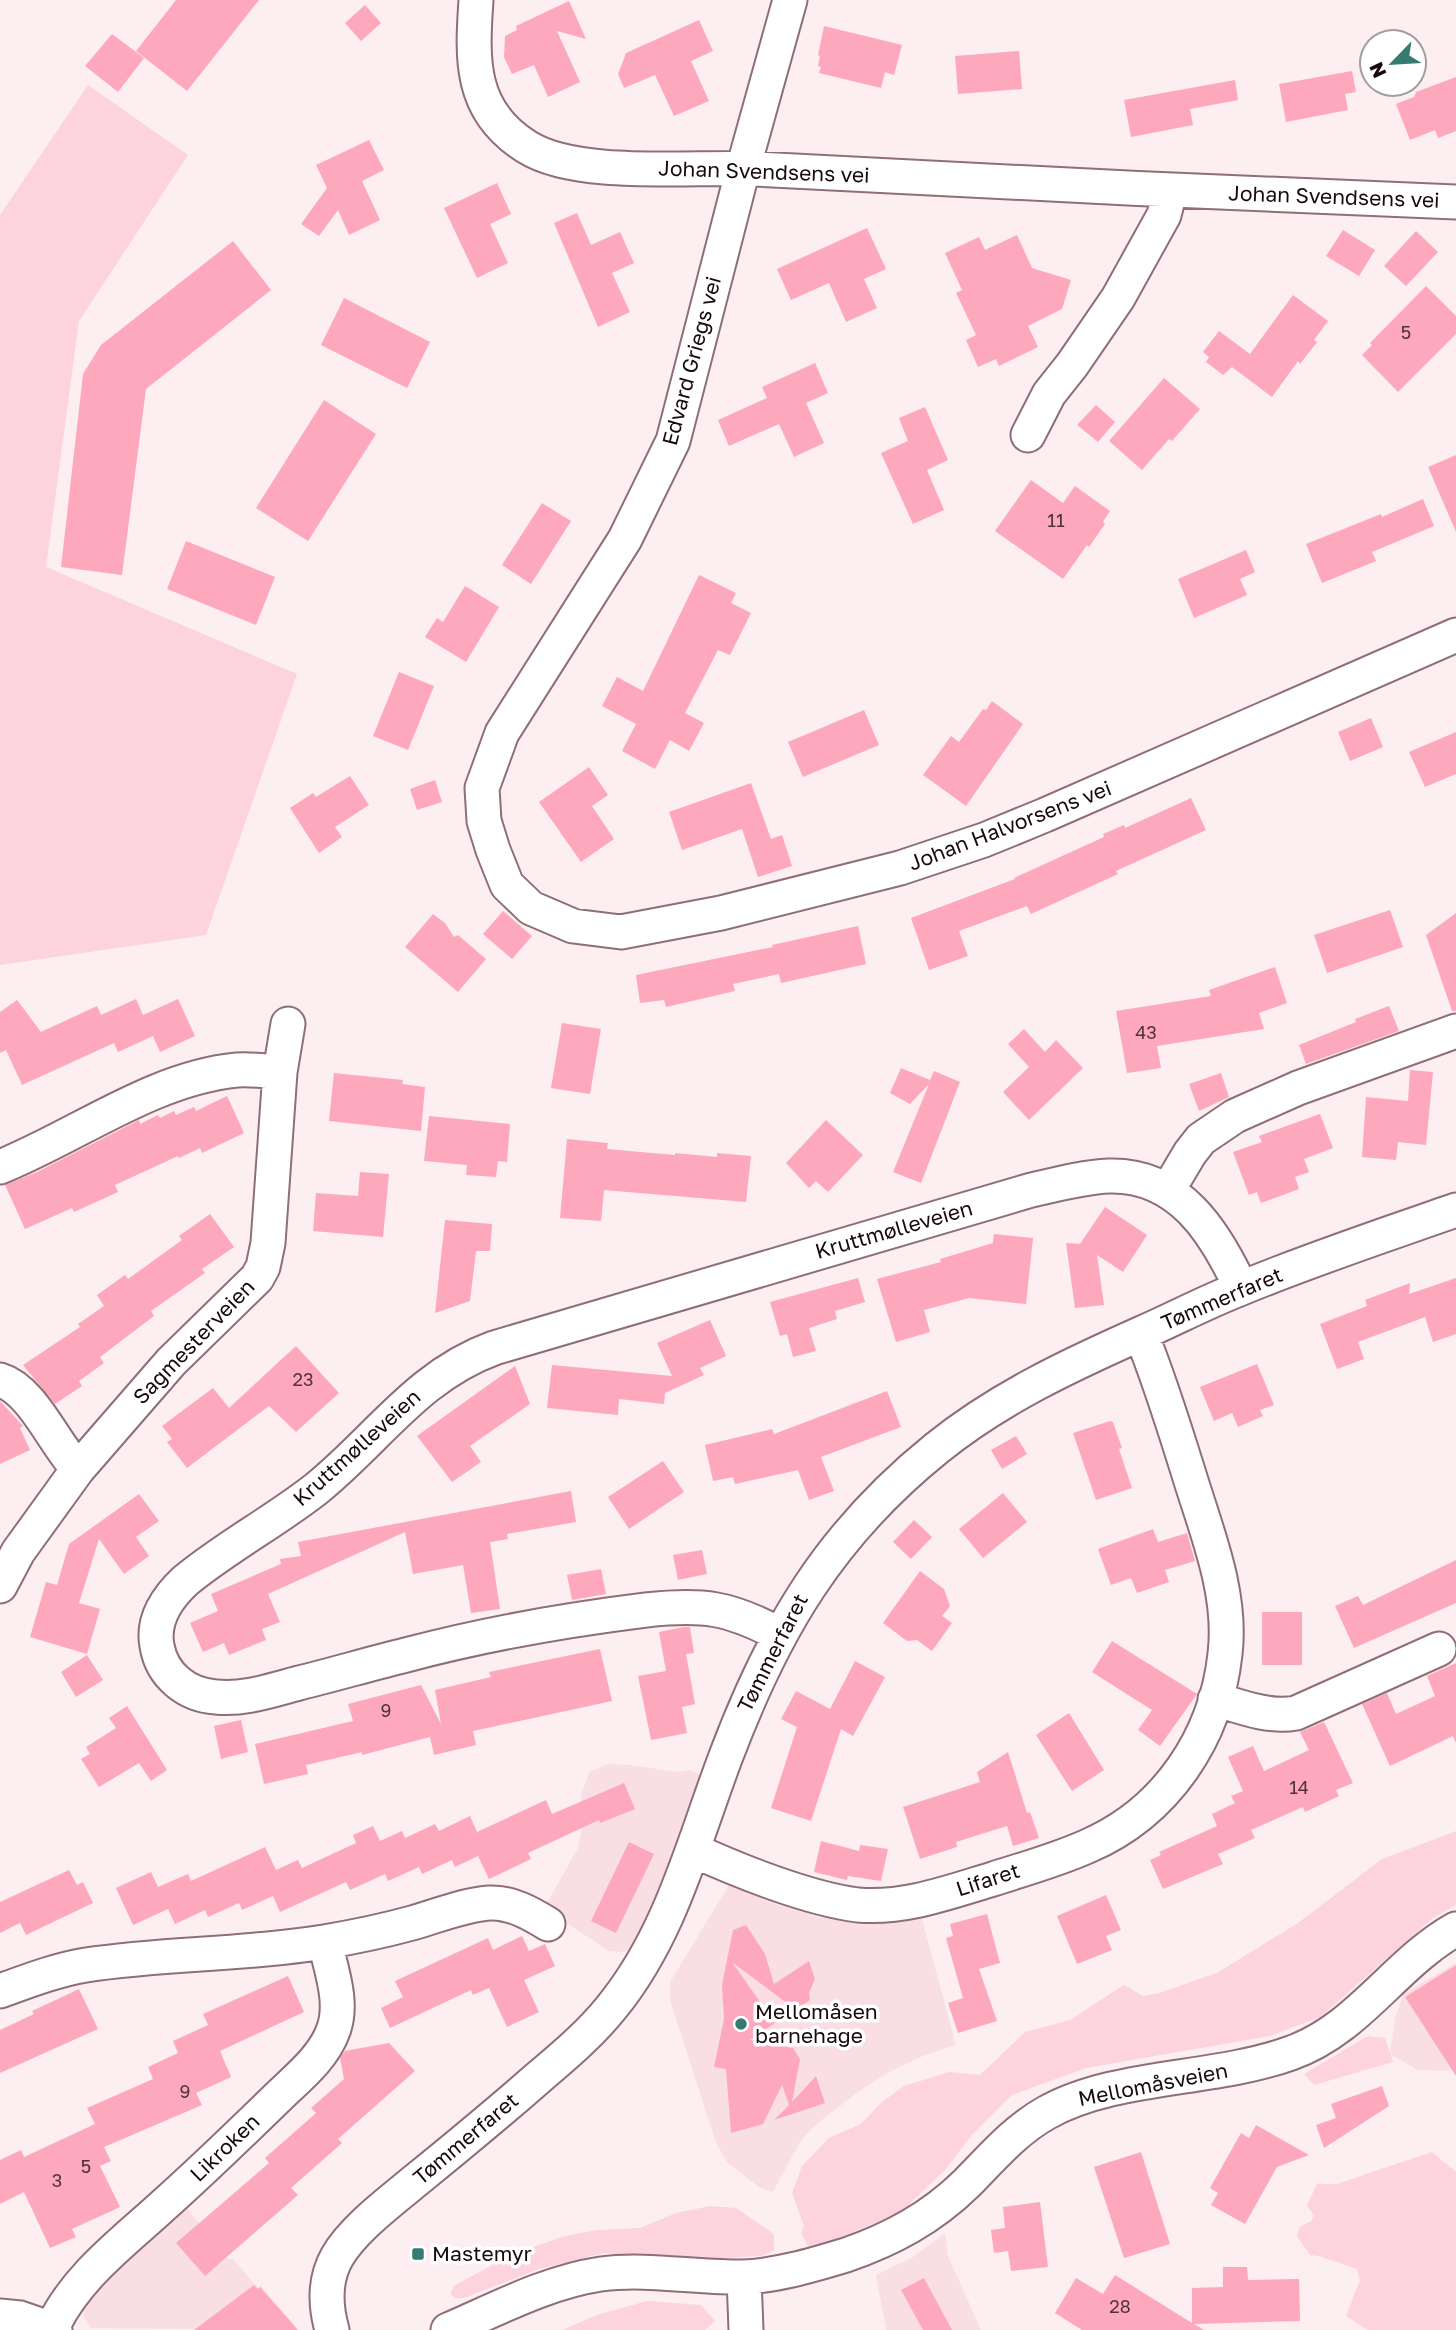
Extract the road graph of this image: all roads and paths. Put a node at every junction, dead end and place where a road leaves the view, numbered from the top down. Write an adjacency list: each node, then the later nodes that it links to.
1 (476, 0): 3 (street, Johan Svendsens vei)
2 (790, 0): 3 (street, Edvard Griegs vei)
3 (743, 169): 4 (street, Johan Svendsens vei); 8 (street, Edvard Griegs vei)
4 (1170, 191): 5 (street, Johan Svendsens vei); 6 (street)
5 (1456, 202)
6 (1028, 435)
7 (1456, 635): 8 (street, Johan Halvorsens vei)
8 (493, 850)
9 (288, 1024): 11 (street, Sagmesterveien)
10 (1456, 1031): 13 (street)
11 (280, 1072): 12 (street); 18 (street, Sagmesterveien)
12 (0, 1167)
13 (1168, 1191): 15 (street, Kruttmølleveien); 20 (street, Kruttmølleveien)
14 (1456, 1210): 15 (street, Tømmerfaret)
15 (1241, 1288): 16 (street, Tømmerfaret)
16 (1141, 1334): 20 (street, Tømmerfaret); 22 (street, Lifaret)
17 (0, 1380): 18 (street)
18 (78, 1469): 19 (street, Sagmesterveien)
19 (0, 1586)
20 (779, 1634): 23 (street, Tømmerfaret)
21 (1439, 1649): 22 (street)
22 (1215, 1699): 23 (street, Lifaret)
23 (693, 1850): 31 (street, Tømmerfaret)
24 (548, 1924): 26 (street)
25 (1456, 1929): 28 (street, Mellomåsveien)
26 (325, 1942): 27 (street); 30 (street, Likroken)
27 (0, 1992)
28 (744, 2277): 32 (street, Mellomåsveien); 33 (street)
29 (0, 2316): 30 (street)
30 (54, 2329)
31 (332, 2330)
32 (448, 2330)
33 (746, 2330)

